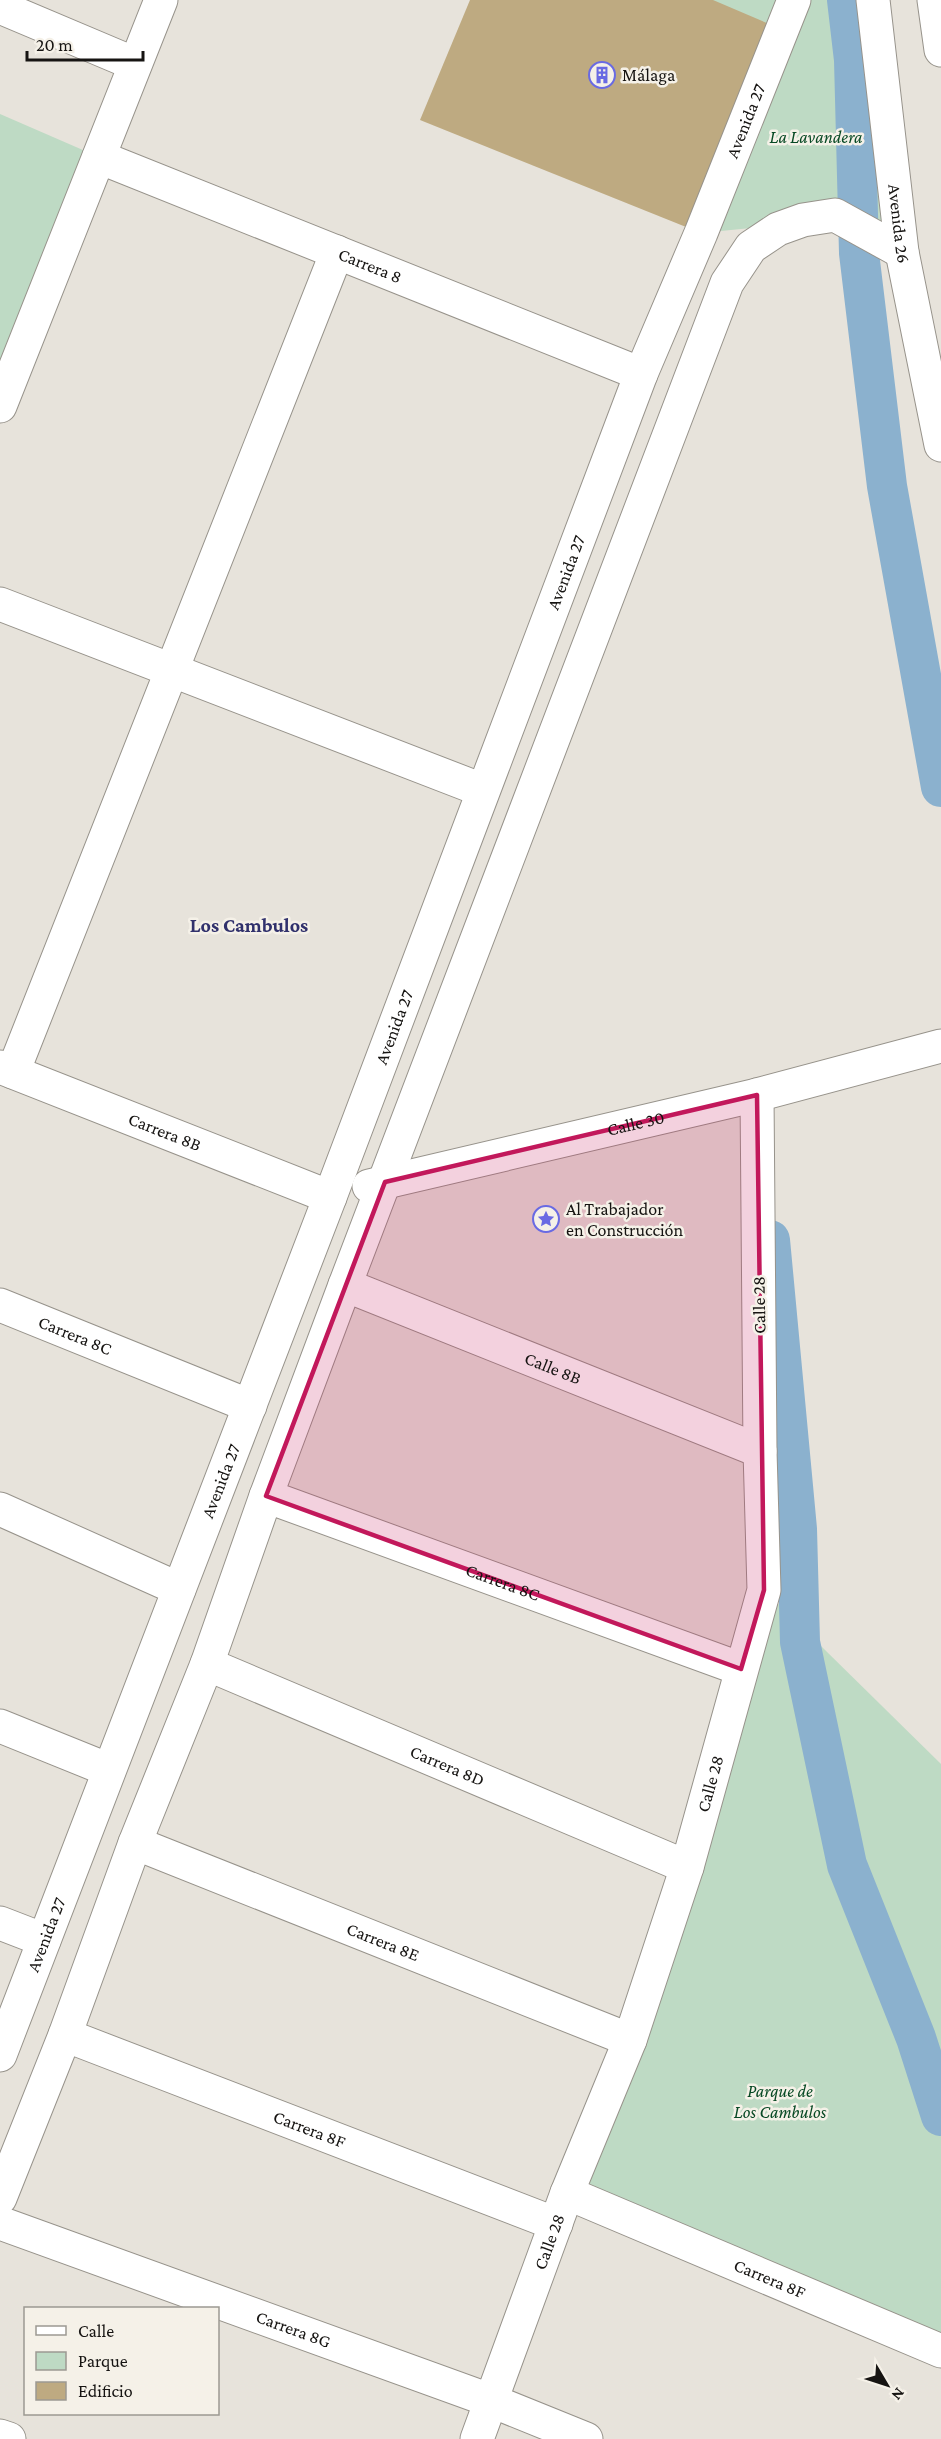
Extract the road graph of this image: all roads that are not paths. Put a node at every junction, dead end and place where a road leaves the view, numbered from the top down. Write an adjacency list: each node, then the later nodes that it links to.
1 (161, 0): 5 (street)
2 (794, 0): 9 (street, Avenida 27)
3 (873, 0): 8 (street, Avenida 26)
4 (0, 7): 5 (street)
5 (135, 64): 6 (street)
6 (99, 157): 7 (street, Carrera 8); 10 (street)
7 (337, 252): 9 (street, Carrera 8); 13 (street)
8 (902, 252): 11 (street, Avenida 26); 18 (street)
9 (641, 374): 14 (street, Avenida 27)
10 (0, 406)
11 (941, 446)
12 (0, 604): 13 (street)
13 (171, 671): 14 (street); 16 (street)
14 (482, 790): 19 (street, Avenida 27)
15 (941, 1046): 17 (street, Calle 30)
16 (6, 1069): 19 (street, Carrera 8B)
17 (757, 1095): 18 (street, Calle 30); 23 (street, Calle 28)
18 (385, 1182): 19 (street, Calle 30); 20 (street)
19 (330, 1197): 22 (street, Avenida 27)
20 (345, 1285): 23 (street, Calle 8B); 24 (street)
21 (0, 1305): 22 (street, Carrera 8C)
22 (250, 1406): 26 (street, Avenida 27)
23 (760, 1451): 28 (street, Calle 28)
24 (266, 1496): 27 (street); 28 (street, Carrera 8C)
25 (0, 1509): 26 (street)
26 (179, 1589): 30 (street, Avenida 27)
27 (207, 1664): 31 (street); 32 (street, Carrera 8D)
28 (741, 1668): 32 (street, Calle 28)
29 (0, 1726): 30 (street)
30 (109, 1770): 34 (street, Avenida 27)
31 (135, 1843): 35 (street); 36 (street, Carrera 8E)
32 (687, 1868): 36 (street, Calle 28)
33 (0, 1923): 34 (street)
34 (44, 1940): 37 (street, Avenida 27)
35 (65, 2035): 39 (street); 41 (street, Carrera 8F)
36 (630, 2040): 38 (street, Calle 28)
37 (0, 2055)
38 (567, 2193): 41 (street, Calle 28); 42 (street, Carrera 8F)
39 (0, 2198)
40 (0, 2223): 43 (street, Carrera 8G)
41 (556, 2224): 43 (street, Calle 28)
42 (941, 2351)
43 (492, 2401): 46 (street, Calle 28); 47 (street, Carrera 8G)
44 (0, 2436): 45 (street)
45 (9, 2439)
46 (477, 2439)
47 (586, 2439)

